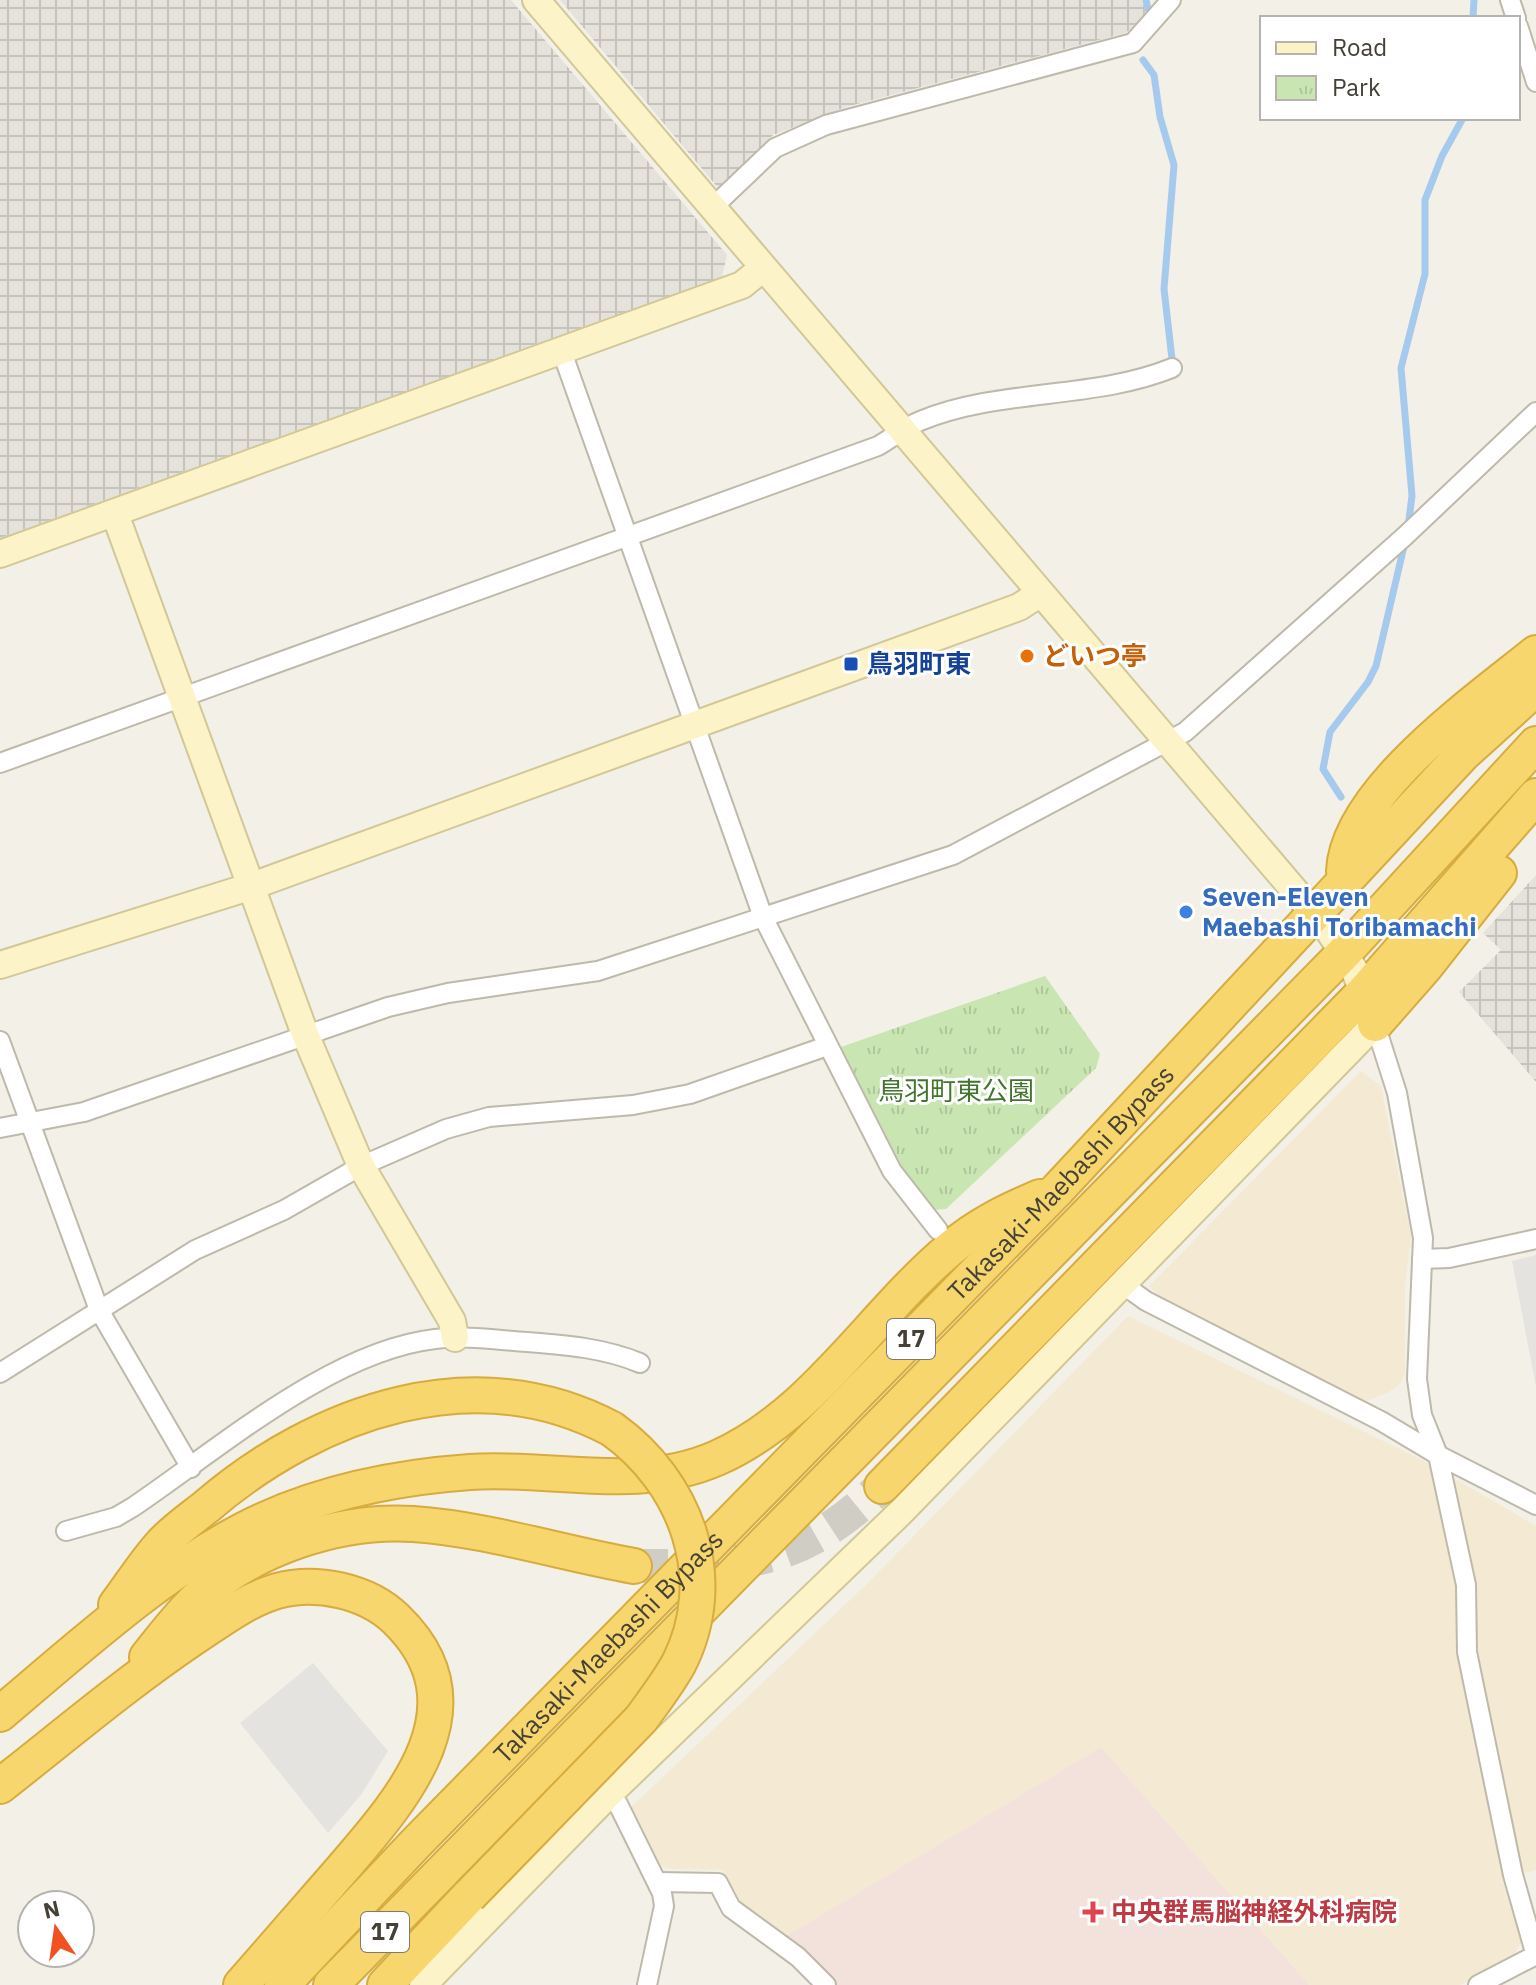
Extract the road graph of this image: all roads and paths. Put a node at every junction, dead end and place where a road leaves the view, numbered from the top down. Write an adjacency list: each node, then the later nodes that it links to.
1 (536, 0): 7 (street)
2 (1156, 0): 4 (street)
3 (1171, 0): 4 (street)
4 (1155, 22): 7 (street)
5 (1520, 32): 6 (street)
6 (1536, 82)
7 (712, 208): 8 (street)
8 (762, 269): 9 (street); 12 (street)
9 (562, 352): 13 (street); 14 (street)
10 (1172, 368): 12 (street)
11 (1536, 412): 21 (street)
12 (901, 431): 14 (street); 16 (street)
13 (115, 514): 15 (street); 19 (street)
14 (627, 537): 19 (street); 20 (street)
15 (0, 554)
16 (1039, 594): 20 (street); 21 (street)
17 (1536, 653): 26 (highway)
18 (1536, 688): 26 (highway, Takasaki-Maebashi Bypass / 17)
19 (181, 698): 23 (street); 27 (street)
20 (694, 726): 27 (street); 29 (street)
21 (1167, 743): 28 (street); 29 (street)
22 (1536, 744): 30 (highway, Takasaki-Maebashi Bypass / 17)
23 (0, 763)
24 (1536, 796): 32 (highway)
25 (1536, 825): 33 (highway)
26 (1344, 879): 28 (highway, Takasaki-Maebashi Bypass / 17)
27 (252, 886): 31 (street); 34 (street)
28 (1313, 912): 30 (street); 40 (highway, Takasaki-Maebashi Bypass / 17)
29 (763, 917): 34 (street); 36 (street)
30 (1344, 953): 32 (street); 64 (highway, Takasaki-Maebashi Bypass / 17)
31 (0, 965)
32 (1364, 992): 33 (street); 51 (highway)
33 (1375, 1024): 43 (street); 44 (street)
34 (305, 1034): 37 (street); 39 (street)
35 (0, 1041): 37 (street)
36 (827, 1046): 39 (street); 41 (street)
37 (30, 1124): 38 (street); 45 (street)
38 (0, 1128)
39 (361, 1166): 45 (street); 46 (street)
40 (1058, 1189): 55 (highway); 63 (highway, Takasaki-Maebashi Bypass / 17)
41 (938, 1230)
42 (1536, 1239): 43 (street)
43 (1422, 1259): 49 (street)
44 (1125, 1286): 49 (street); 59 (street)
45 (99, 1310): 48 (street); 50 (street)
46 (455, 1338): 47 (street); 50 (street)
47 (640, 1363)
48 (0, 1373)
49 (1438, 1455): 52 (street); 61 (street)
50 (191, 1468): 53 (street)
51 (882, 1486)
52 (1536, 1505)
53 (66, 1531)
54 (634, 1566): 56 (highway)
55 (92, 1637): 57 (highway); 65 (highway, bridge)
56 (128, 1682): 58 (highway); 62 (highway)
57 (0, 1714)
58 (0, 1786)
59 (608, 1795): 60 (street); 66 (street)
60 (658, 1882): 67 (street); 68 (street)
61 (1536, 1956): 69 (street)
62 (241, 1985)
63 (282, 1985)
64 (331, 1985)
65 (385, 1985)
66 (423, 1985)
67 (647, 1985)
68 (826, 1985)
69 (1478, 1985)

